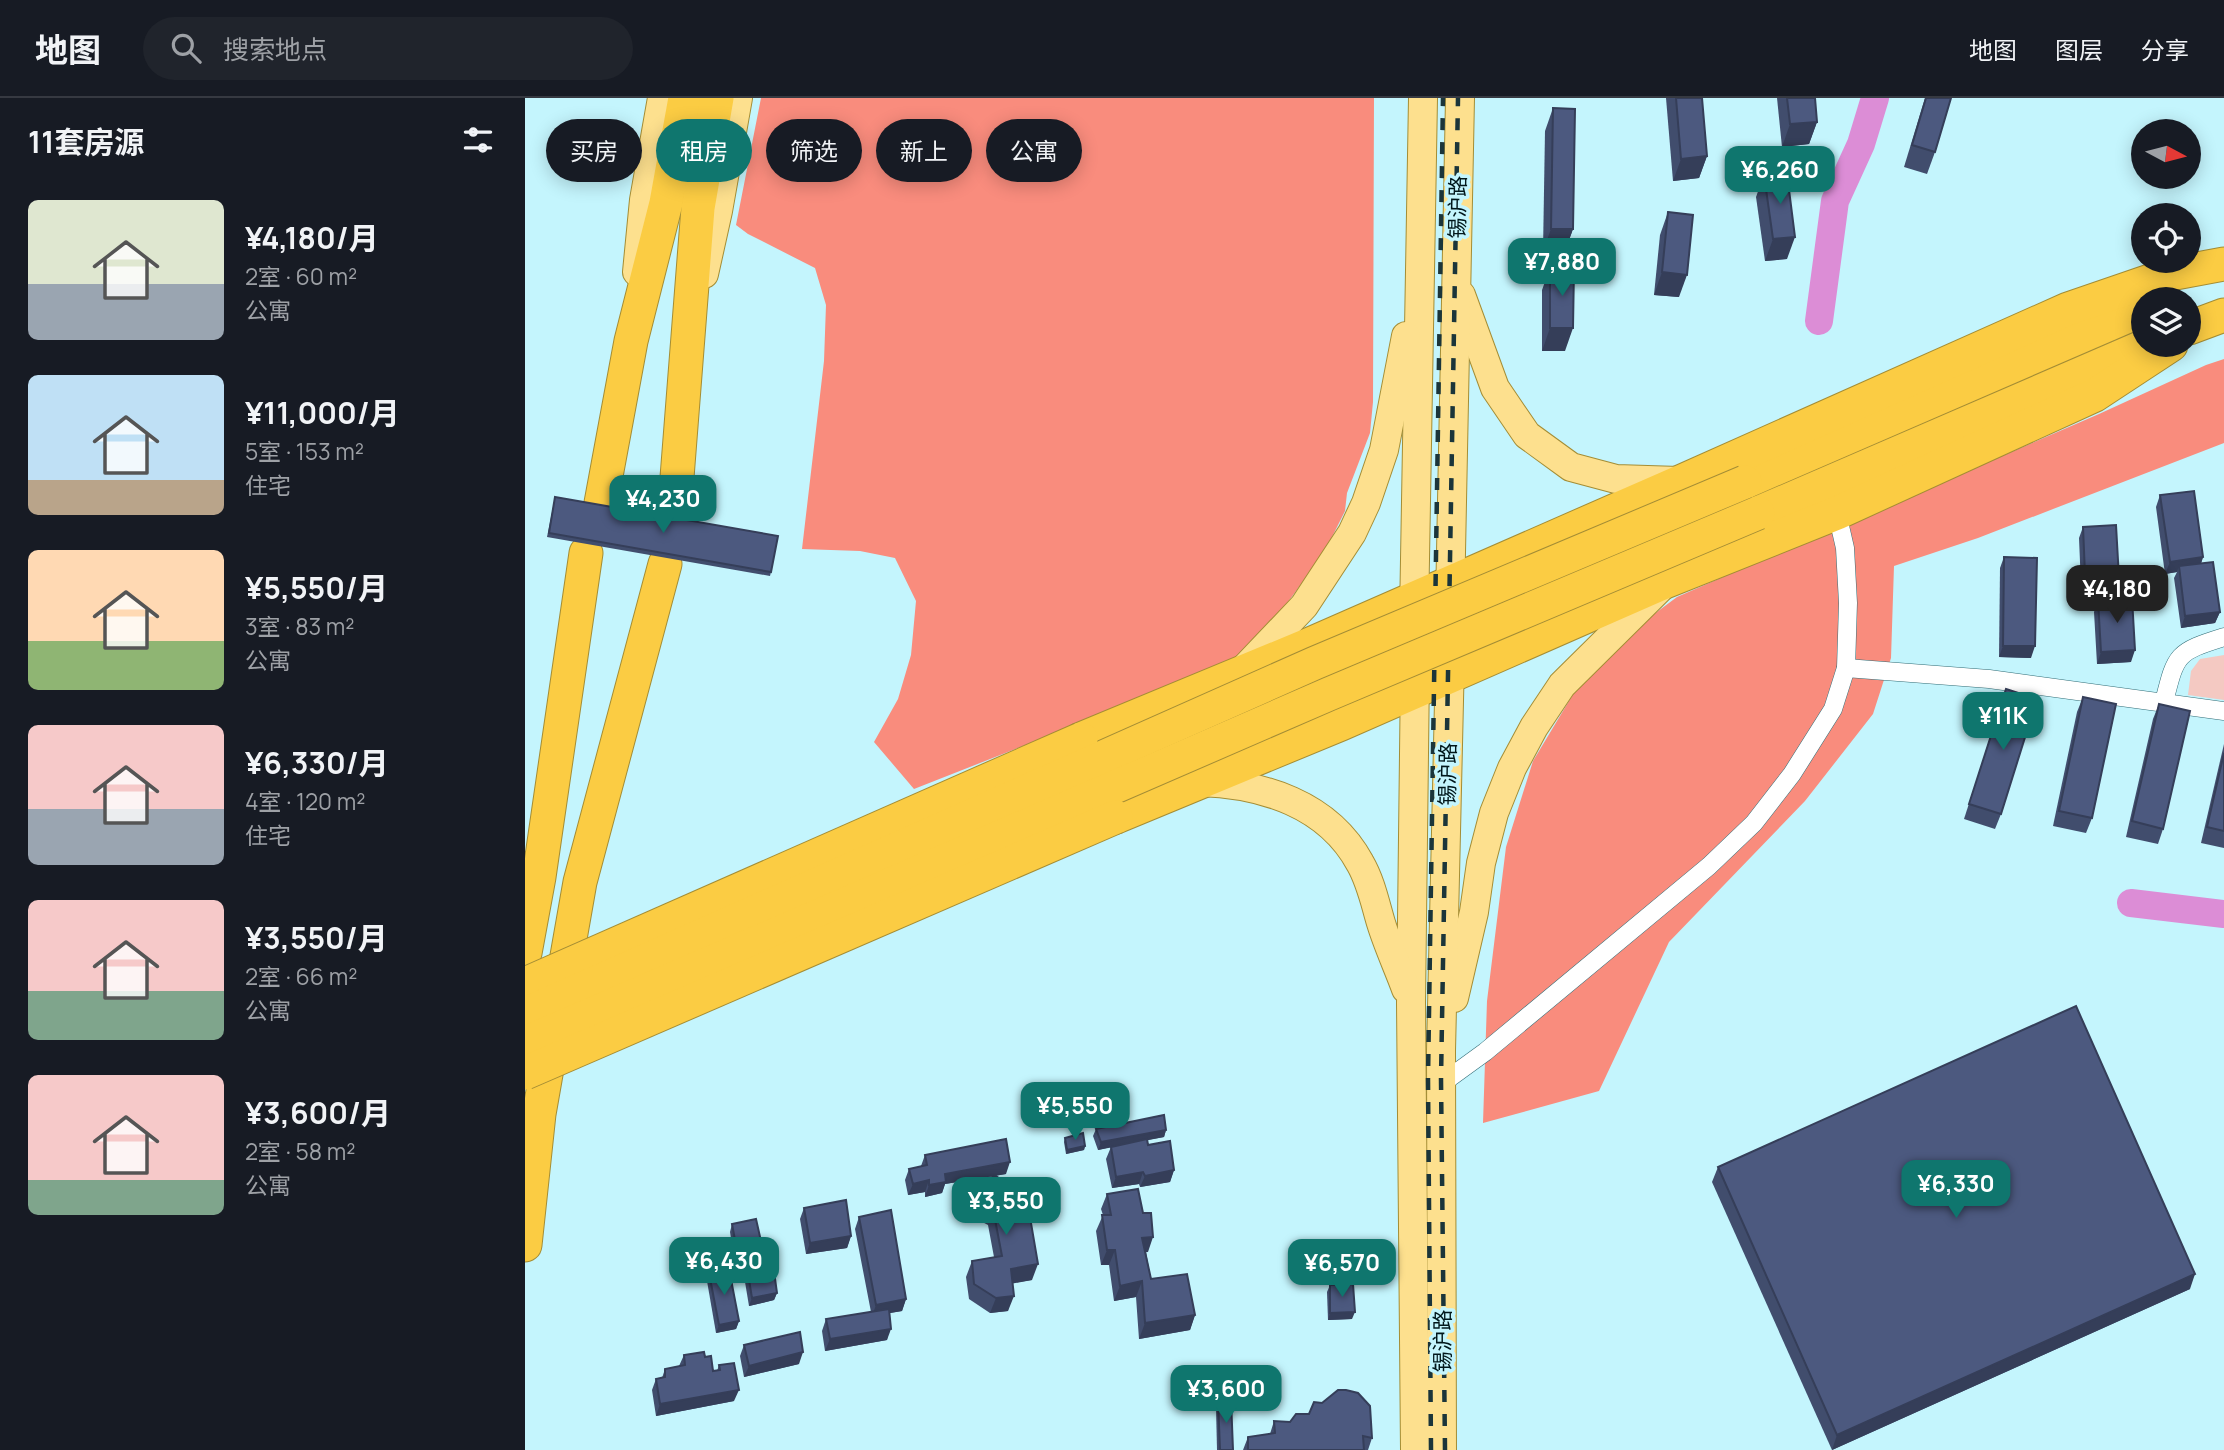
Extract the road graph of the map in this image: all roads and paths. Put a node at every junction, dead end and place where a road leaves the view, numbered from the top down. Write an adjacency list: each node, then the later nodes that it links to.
1 (1423, 98): 5 (main road)
2 (1460, 98): 7 (main road, 锡沪路)
3 (705, 101): 13 (highway); 15 (highway)
4 (2224, 264): 12 (highway)
5 (1420, 272): 20 (main road, 锡沪路); 23 (main road)
6 (2224, 278): 8 (highway)
7 (1456, 280): 12 (main road); 18 (main road, 锡沪路)
8 (2200, 287)
9 (2131, 315): 32 (highway, bridge)
10 (2131, 352): 33 (highway, bridge)
11 (2153, 357): 14 (highway)
12 (1682, 481): 18 (highway)
13 (601, 503)
14 (1837, 513): 19 (highway); 22 (street)
15 (674, 516)
16 (586, 553): 29 (highway)
17 (665, 564): 37 (highway)
18 (1450, 581): 20 (highway); 24 (main road, 锡沪路)
19 (1665, 582): 24 (highway); 34 (main road)
20 (1414, 598): 23 (highway); 25 (main road, 锡沪路)
21 (2224, 637): 26 (street)
22 (1846, 668): 26 (street); 36 (street)
23 (1241, 673): 30 (highway, bridge)
24 (1450, 676): 25 (highway); 34 (main road, 锡沪路)
25 (1415, 691): 28 (highway); 31 (main road, 锡沪路)
26 (2165, 702): 27 (street)
27 (2224, 711)
28 (1200, 782): 31 (main road); 35 (highway, bridge)
29 (525, 953)
30 (525, 984)
31 (1411, 1003): 38 (main road, 锡沪路)
32 (525, 1014)
33 (525, 1044)
34 (1441, 1052): 36 (main road, 锡沪路)
35 (525, 1073)
36 (1441, 1084): 39 (main road, 锡沪路)
37 (525, 1245)
38 (1415, 1450)
39 (1442, 1450)

